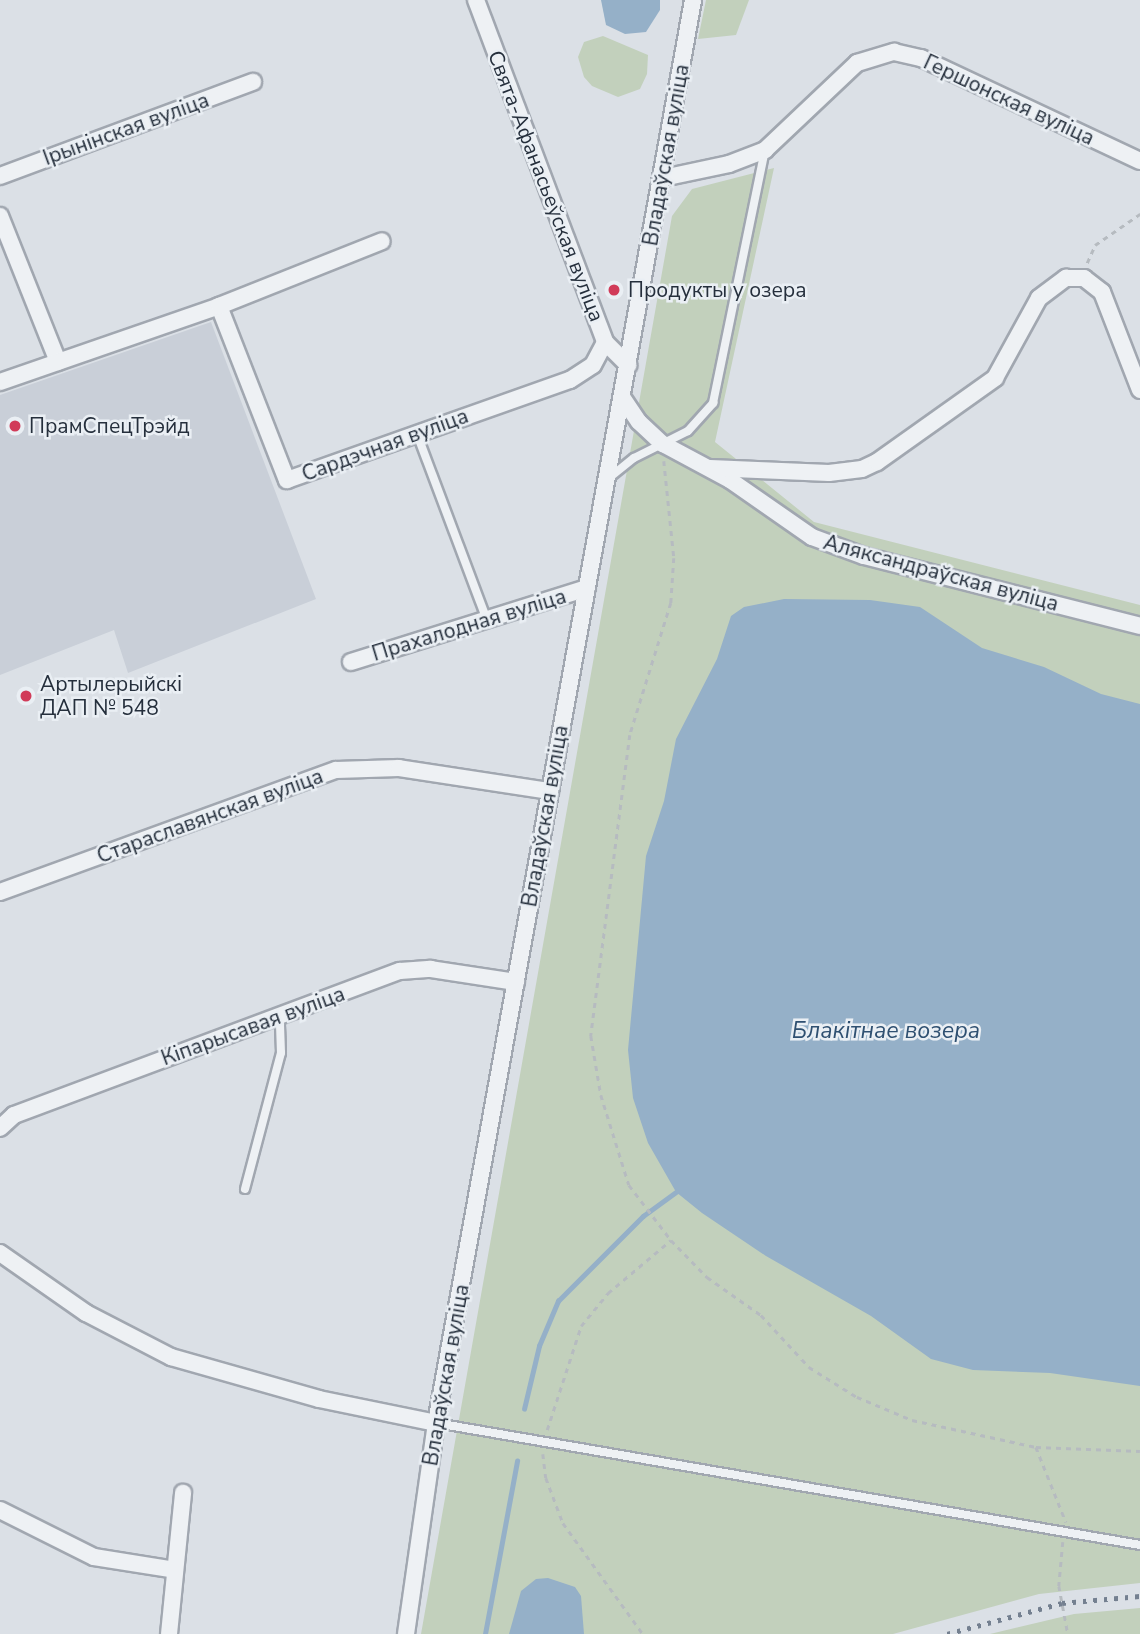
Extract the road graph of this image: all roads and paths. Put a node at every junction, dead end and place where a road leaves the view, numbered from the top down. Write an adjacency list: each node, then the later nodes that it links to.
1 (476, 0): 13 (street, Свята-Афанасьеўская вуліца)
2 (693, 0): 7 (street, Владаўская вуліца)
3 (253, 82): 6 (street, Ірынінская вуліца)
4 (765, 150): 5 (street, Гершонская вуліца); 7 (street, Гершонская вуліца); 20 (lane)
5 (1140, 161)
6 (0, 176)
7 (663, 178): 15 (street, Владаўская вуліца)
8 (1140, 214): 11 (path)
9 (0, 216): 14 (street)
10 (382, 242): 12 (street)
11 (1084, 278): 17 (street); 21 (street)
12 (219, 306): 14 (street); 19 (street, Сардэчная вуліца)
13 (605, 342): 15 (street, Свята-Афанасьеўская вуліца); 19 (street, Сардэчная вуліца)
14 (58, 362): 16 (street)
15 (628, 365): 18 (street, Владаўская вуліца)
16 (0, 382)
17 (1140, 390)
18 (622, 397): 20 (street, Аляксандраўская вуліца); 22 (street, Владаўская вуліца)
19 (417, 434): 24 (lane)
20 (663, 444): 21 (street, Аляксандраўская вуліца); 22 (lane); 33 (path)
21 (710, 468): 25 (street, Аляксандраўская вуліца)
22 (607, 479): 23 (street, Владаўская вуліца)
23 (587, 588): 24 (street, Прахалодная вуліца); 27 (street, Владаўская вуліца)
24 (487, 621): 26 (street, Прахалодная вуліца)
25 (1140, 626)
26 (351, 662)
27 (550, 791): 28 (street, Стараславянская вуліца); 29 (street, Владаўская вуліца)
28 (0, 892)
29 (516, 982): 30 (street, Кіпарысавая вуліца); 35 (street, Владаўская вуліца)
30 (280, 1016): 31 (street, Кіпарысавая вуліца); 32 (lane)
31 (0, 1128)
32 (245, 1189)
33 (671, 1240): 36 (path); 37 (path)
34 (0, 1253): 35 (street)
35 (436, 1423): 36 (lane); 45 (street, Владаўская вуліца)
36 (544, 1442): 41 (lane); 46 (path)
37 (1037, 1447): 38 (path); 41 (path)
38 (1140, 1451)
39 (183, 1493): 43 (street)
40 (0, 1510): 43 (street)
41 (1065, 1533): 42 (lane); 47 (path)
42 (1140, 1545)
43 (175, 1570): 44 (street)
44 (169, 1634)
45 (406, 1634)
46 (643, 1634)
47 (1068, 1634)

